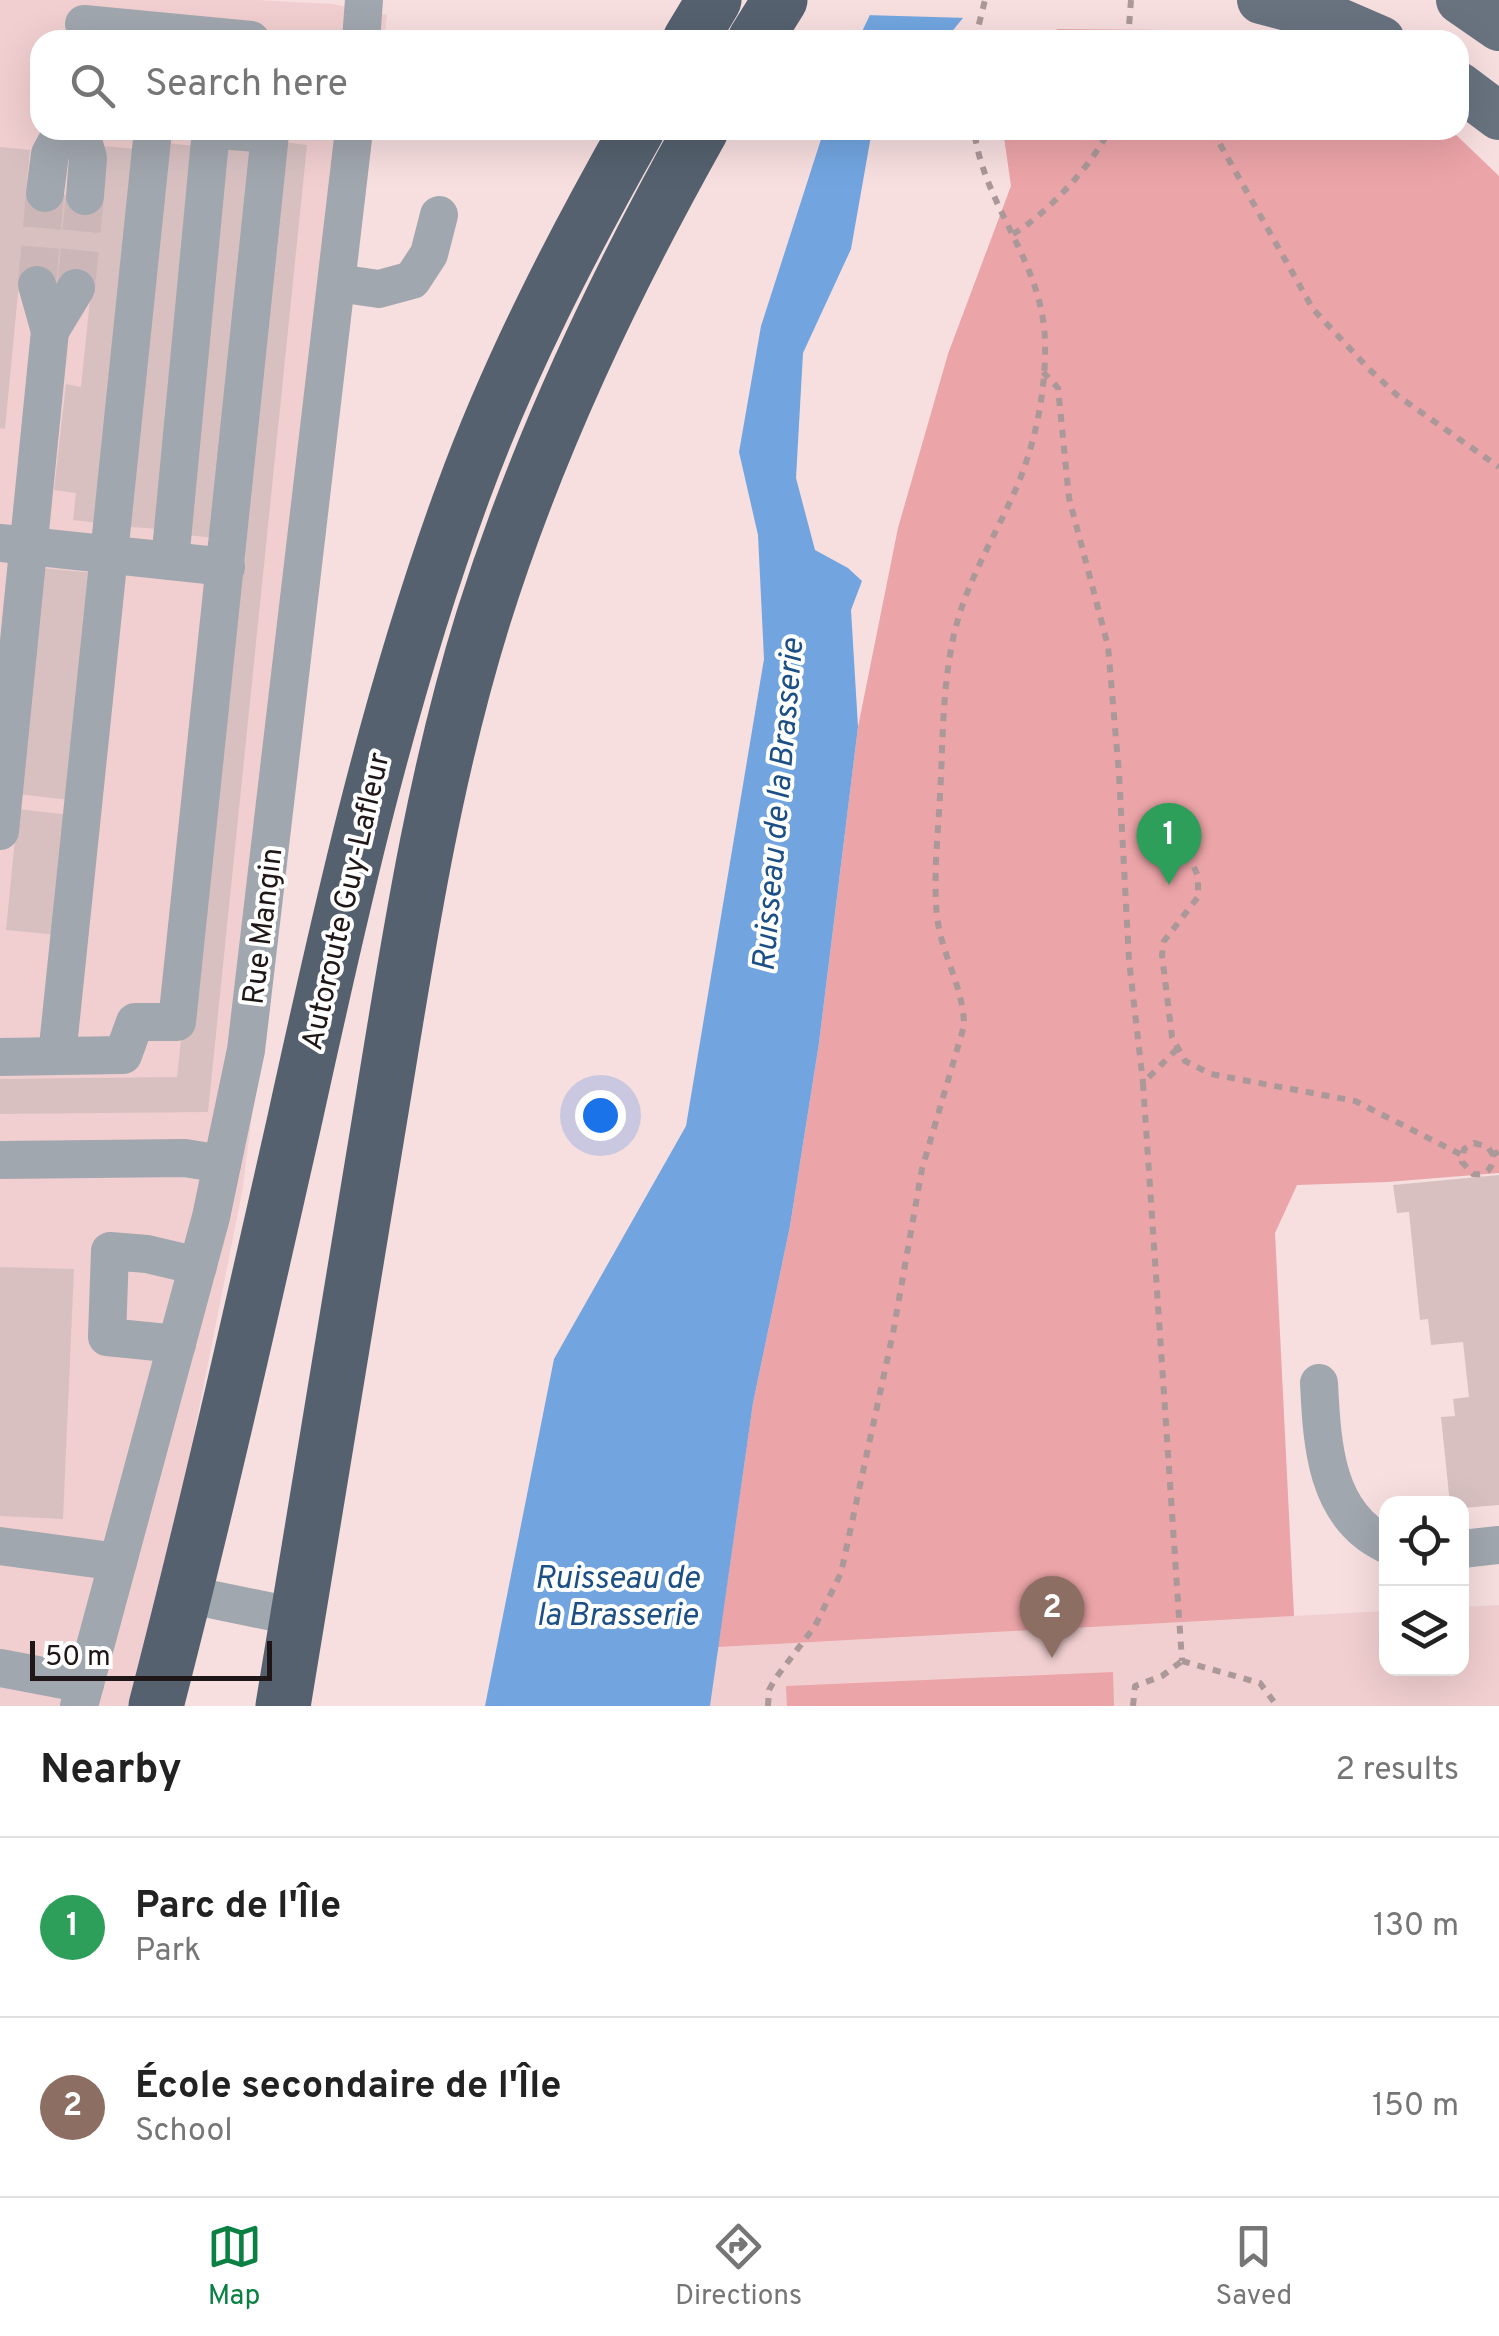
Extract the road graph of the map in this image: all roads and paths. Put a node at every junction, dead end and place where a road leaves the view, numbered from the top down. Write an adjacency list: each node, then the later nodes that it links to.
1 (364, 0): 11 (street)
2 (714, 0): 12 (highway)
3 (780, 0): 13 (highway)
4 (985, 0): 14 (path)
5 (1131, 0): 15 (path)
6 (1260, 0): 16 (main road)
7 (1460, 0): 9 (main road)
8 (84, 21): 10 (street)
9 (1499, 27)
10 (163, 30)
11 (362, 30)
12 (696, 30)
13 (762, 30)
14 (978, 30)
15 (1129, 30)
16 (1358, 30)
17 (1469, 94): 18 (main road)
18 (1499, 116)
19 (57, 140): 30 (street)
20 (83, 140): 31 (street)
21 (152, 140): 41 (street)
22 (213, 140): 42 (street)
23 (269, 140): 43 (street)
24 (353, 140): 35 (street, Rue Mangin)
25 (632, 140): 62 (highway, Autoroute Guy-Lafleur)
26 (696, 140): 63 (highway)
27 (976, 140): 33 (path)
28 (1102, 140): 33 (path)
29 (1218, 140): 39 (path)
30 (45, 193)
31 (86, 196)
32 (439, 215): 35 (street)
33 (1014, 234): 38 (path)
34 (37, 284): 37 (street)
35 (337, 284): 53 (street, Rue Mangin)
36 (76, 288): 37 (street)
37 (50, 331): 40 (street)
38 (1043, 372): 49 (path); 69 (path)
39 (1499, 467)
40 (14, 544): 41 (street); 44 (street)
41 (109, 554): 42 (street); 47 (street)
42 (170, 561): 43 (street)
43 (226, 567): 47 (street)
44 (0, 831)
45 (1194, 867): 46 (path)
46 (1177, 1048): 49 (path); 51 (path)
47 (58, 1056): 48 (street)
48 (0, 1057)
49 (1143, 1083): 64 (path)
50 (1496, 1153): 51 (path); 51 (path)
51 (1462, 1155)
52 (0, 1160): 53 (street)
53 (222, 1164): 54 (street, Rue Mangin)
54 (198, 1266): 55 (street, Rue Mangin); 55 (street)
55 (177, 1344): 61 (street, Rue Mangin)
56 (1319, 1384): 57 (street)
57 (1379, 1540)
58 (1499, 1545): 60 (street)
59 (0, 1546): 61 (street)
60 (1469, 1548)
61 (118, 1562): 66 (street, Rue Mangin)
62 (185, 1594): 63 (street); 67 (highway, Autoroute Guy-Lafleur)
63 (297, 1617): 68 (highway)
64 (1182, 1661): 70 (path); 71 (path)
65 (0, 1668): 66 (street)
66 (82, 1695)
67 (156, 1706)
68 (283, 1706)
69 (768, 1706)
70 (1134, 1706)
71 (1276, 1706)

